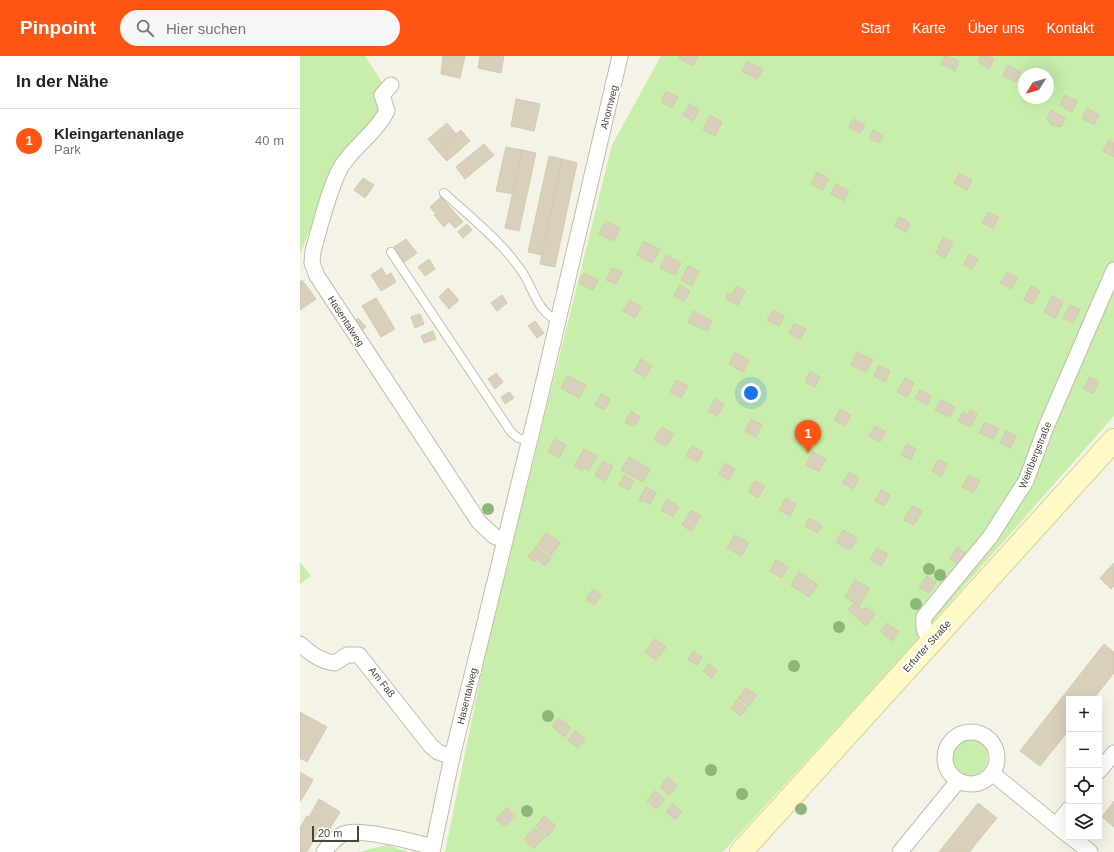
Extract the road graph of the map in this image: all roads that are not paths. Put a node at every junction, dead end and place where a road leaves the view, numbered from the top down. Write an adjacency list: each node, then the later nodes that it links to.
1 (620, 56): 3 (street, Ahornweg)
2 (391, 85): 10 (street, Hasentalweg)
3 (596, 157): 7 (street, Hasentalweg)
4 (444, 193): 7 (lane)
5 (390, 252): 9 (lane)
6 (1114, 270): 11 (street, Weinbergstraße)
7 (558, 321): 9 (street, Hasentalweg)
8 (1114, 440): 11 (main road, Erfurter Straße)
9 (529, 441): 10 (street, Hasentalweg)
10 (504, 540): 14 (street, Hasentalweg)
11 (932, 641): 24 (main road, Erfurter Straße)
12 (300, 644): 14 (street, Am Faß)
13 (1114, 753): 15 (street)
14 (452, 757): 22 (street, Hasentalweg)
15 (1102, 768)
16 (992, 773): 17 (street); 17 (street); 19 (street)
17 (958, 780): 25 (street)
18 (1066, 813): 19 (street)
19 (1056, 825): 20 (street)
20 (1066, 833)
21 (1075, 840): 26 (street)
22 (432, 849): 23 (street)
23 (324, 852)
24 (740, 852)
25 (900, 852)
26 (1090, 852)

